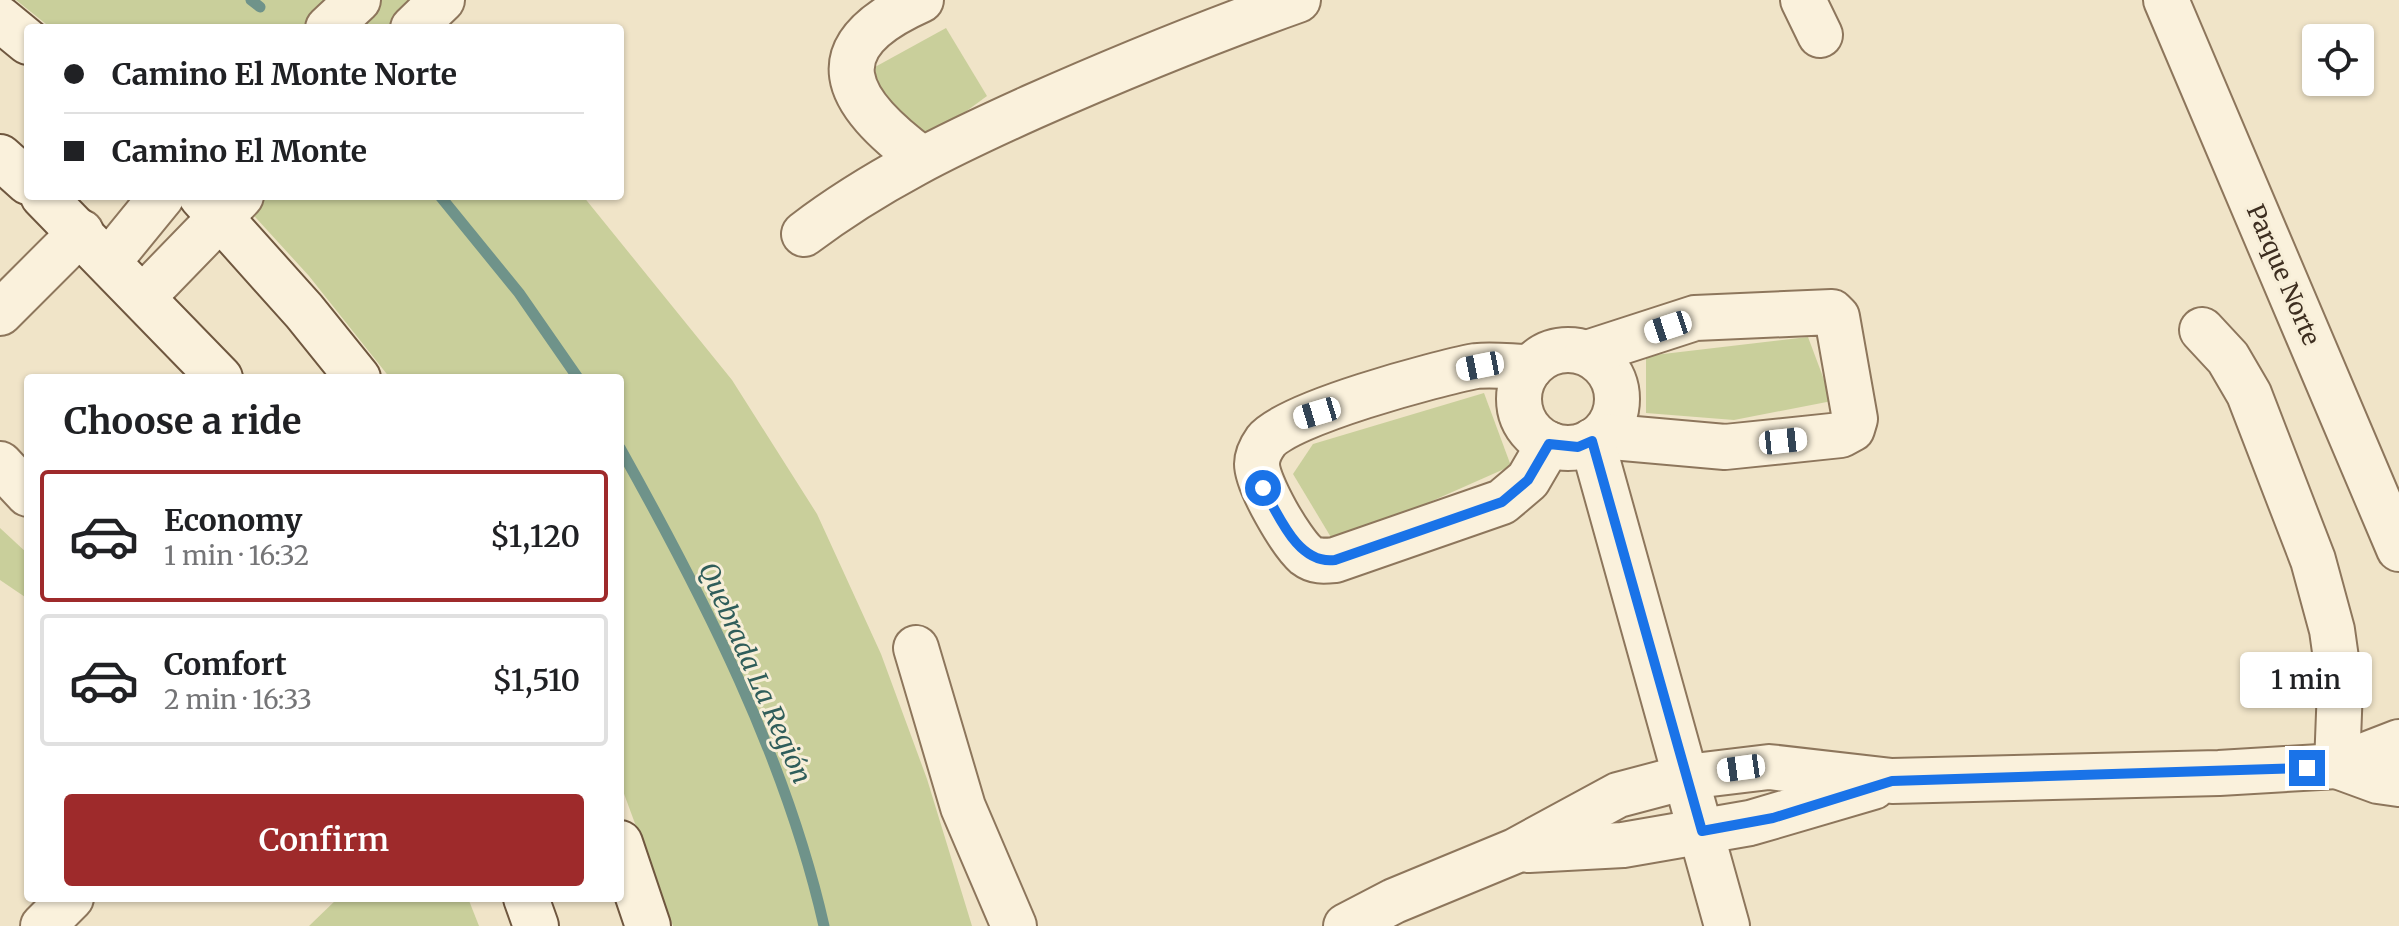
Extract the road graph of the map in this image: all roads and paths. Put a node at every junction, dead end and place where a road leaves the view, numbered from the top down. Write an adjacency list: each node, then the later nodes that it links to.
1 (358, 0): 7 (street)
2 (442, 0): 8 (street)
3 (921, 0): 10 (street)
4 (1298, 0): 10 (street)
5 (2166, 0): 27 (street, Parque Norte)
6 (0, 19): 9 (street)
7 (332, 24)
8 (417, 24)
9 (24, 39)
10 (922, 159): 14 (street)
11 (42, 200): 15 (street)
12 (157, 200): 15 (street)
13 (221, 202): 16 (street); 22 (street)
14 (804, 234)
15 (95, 246): 16 (street); 17 (street)
16 (144, 296): 21 (street)
17 (0, 313)
18 (2202, 330): 30 (street)
19 (1587, 353): 20 (street); 23 (street); 23 (street)
20 (1531, 367): 24 (street); 24 (street)
21 (216, 374)
22 (355, 374)
23 (1596, 438): 24 (street); 31 (street)
24 (1549, 444)
25 (0, 464): 26 (street)
26 (24, 490)
27 (2399, 549)
28 (916, 648): 42 (street)
29 (2399, 742): 30 (street)
30 (2337, 766): 32 (street); 33 (street)
31 (1686, 777): 32 (street); 34 (street); 35 (street)
32 (1892, 781): 34 (street)
33 (2399, 784)
34 (1702, 831): 35 (street); 44 (street)
35 (1515, 851): 43 (street)
36 (624, 855): 41 (street)
37 (67, 902): 39 (street)
38 (527, 902): 40 (street)
39 (43, 926)
40 (536, 926)
41 (648, 926)
42 (1014, 926)
43 (1346, 926)
44 (1727, 926)

